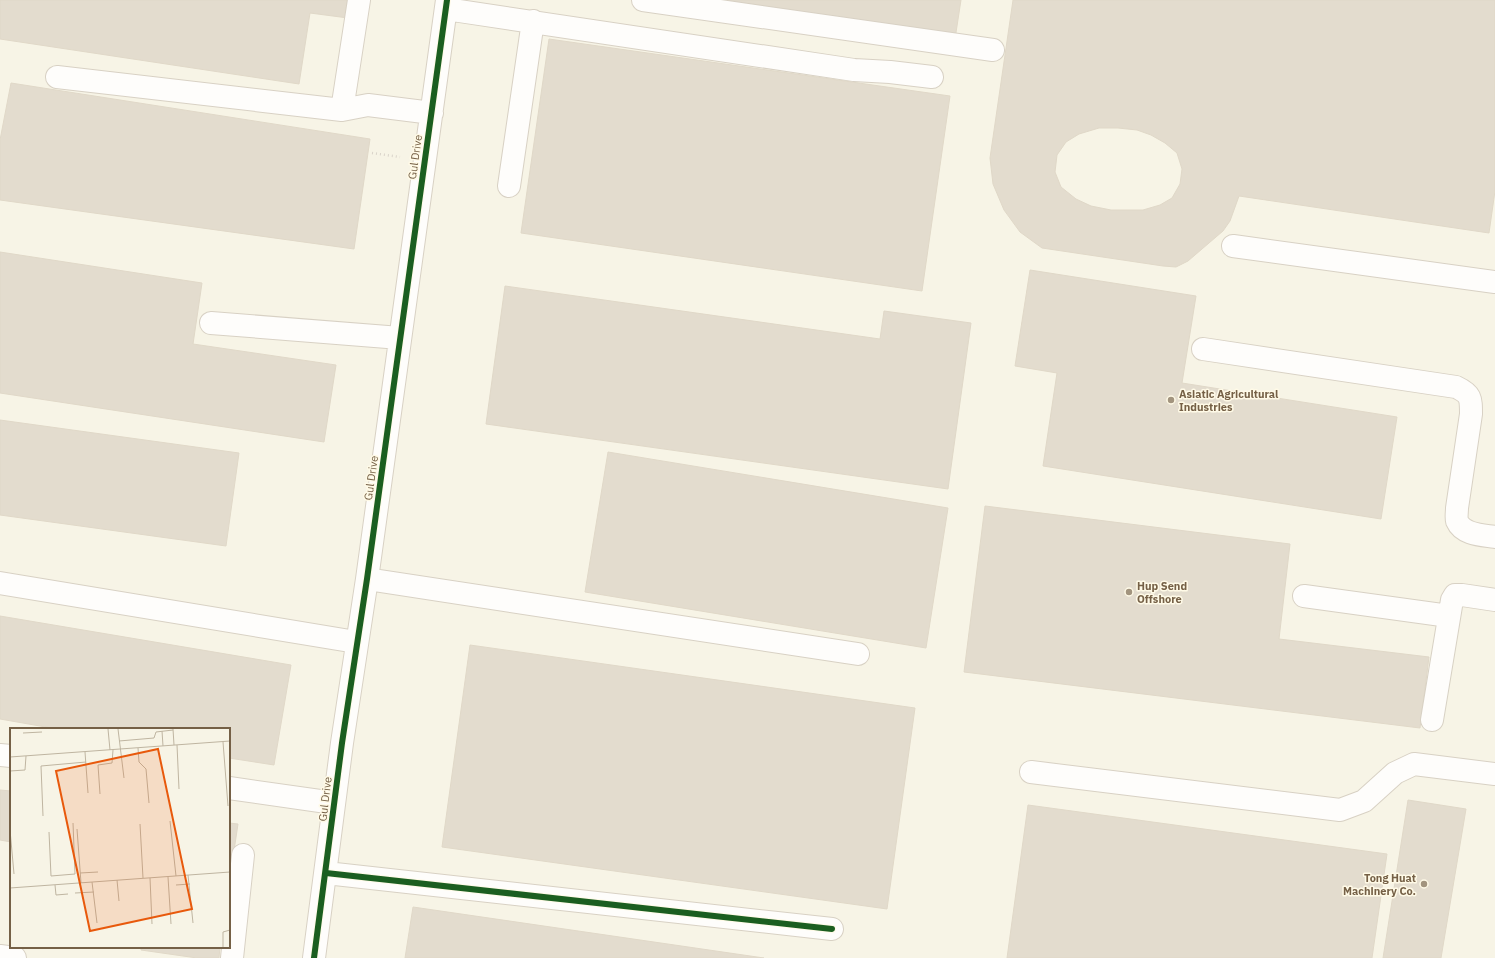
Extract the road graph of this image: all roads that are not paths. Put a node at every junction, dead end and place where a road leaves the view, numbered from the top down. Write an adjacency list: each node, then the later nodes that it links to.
1 (359, 0): 8 (street)
2 (643, 0): 5 (street)
3 (447, 4): 4 (street); 9 (street, Gul Drive)
4 (533, 21): 7 (street); 10 (street)
5 (993, 50)
6 (57, 77): 8 (street)
7 (932, 78)
8 (342, 110): 9 (street)
9 (432, 113): 14 (street, Gul Drive)
10 (509, 186)
11 (1233, 246): 12 (street)
12 (1495, 282)
13 (211, 323): 14 (street)
14 (400, 338): 17 (street, Gul Drive)
15 (1204, 349): 16 (street)
16 (1495, 537)
17 (367, 579): 22 (street, Gul Drive); 23 (street)
18 (0, 583): 22 (street)
19 (1304, 596): 21 (street)
20 (1495, 600): 21 (street)
21 (1449, 616): 24 (street)
22 (356, 642): 30 (street, Gul Drive)
23 (858, 654)
24 (1432, 720)
25 (0, 755): 26 (street)
26 (10, 756)
27 (1031, 772): 28 (street)
28 (1495, 774)
29 (230, 788): 30 (street)
30 (334, 804): 32 (street, Gul Drive)
31 (243, 855): 36 (street)
32 (326, 873): 33 (street); 37 (street, Gul Drive)
33 (832, 930)
34 (0, 956): 35 (street)
35 (15, 958)
36 (232, 958)
37 (314, 958)

